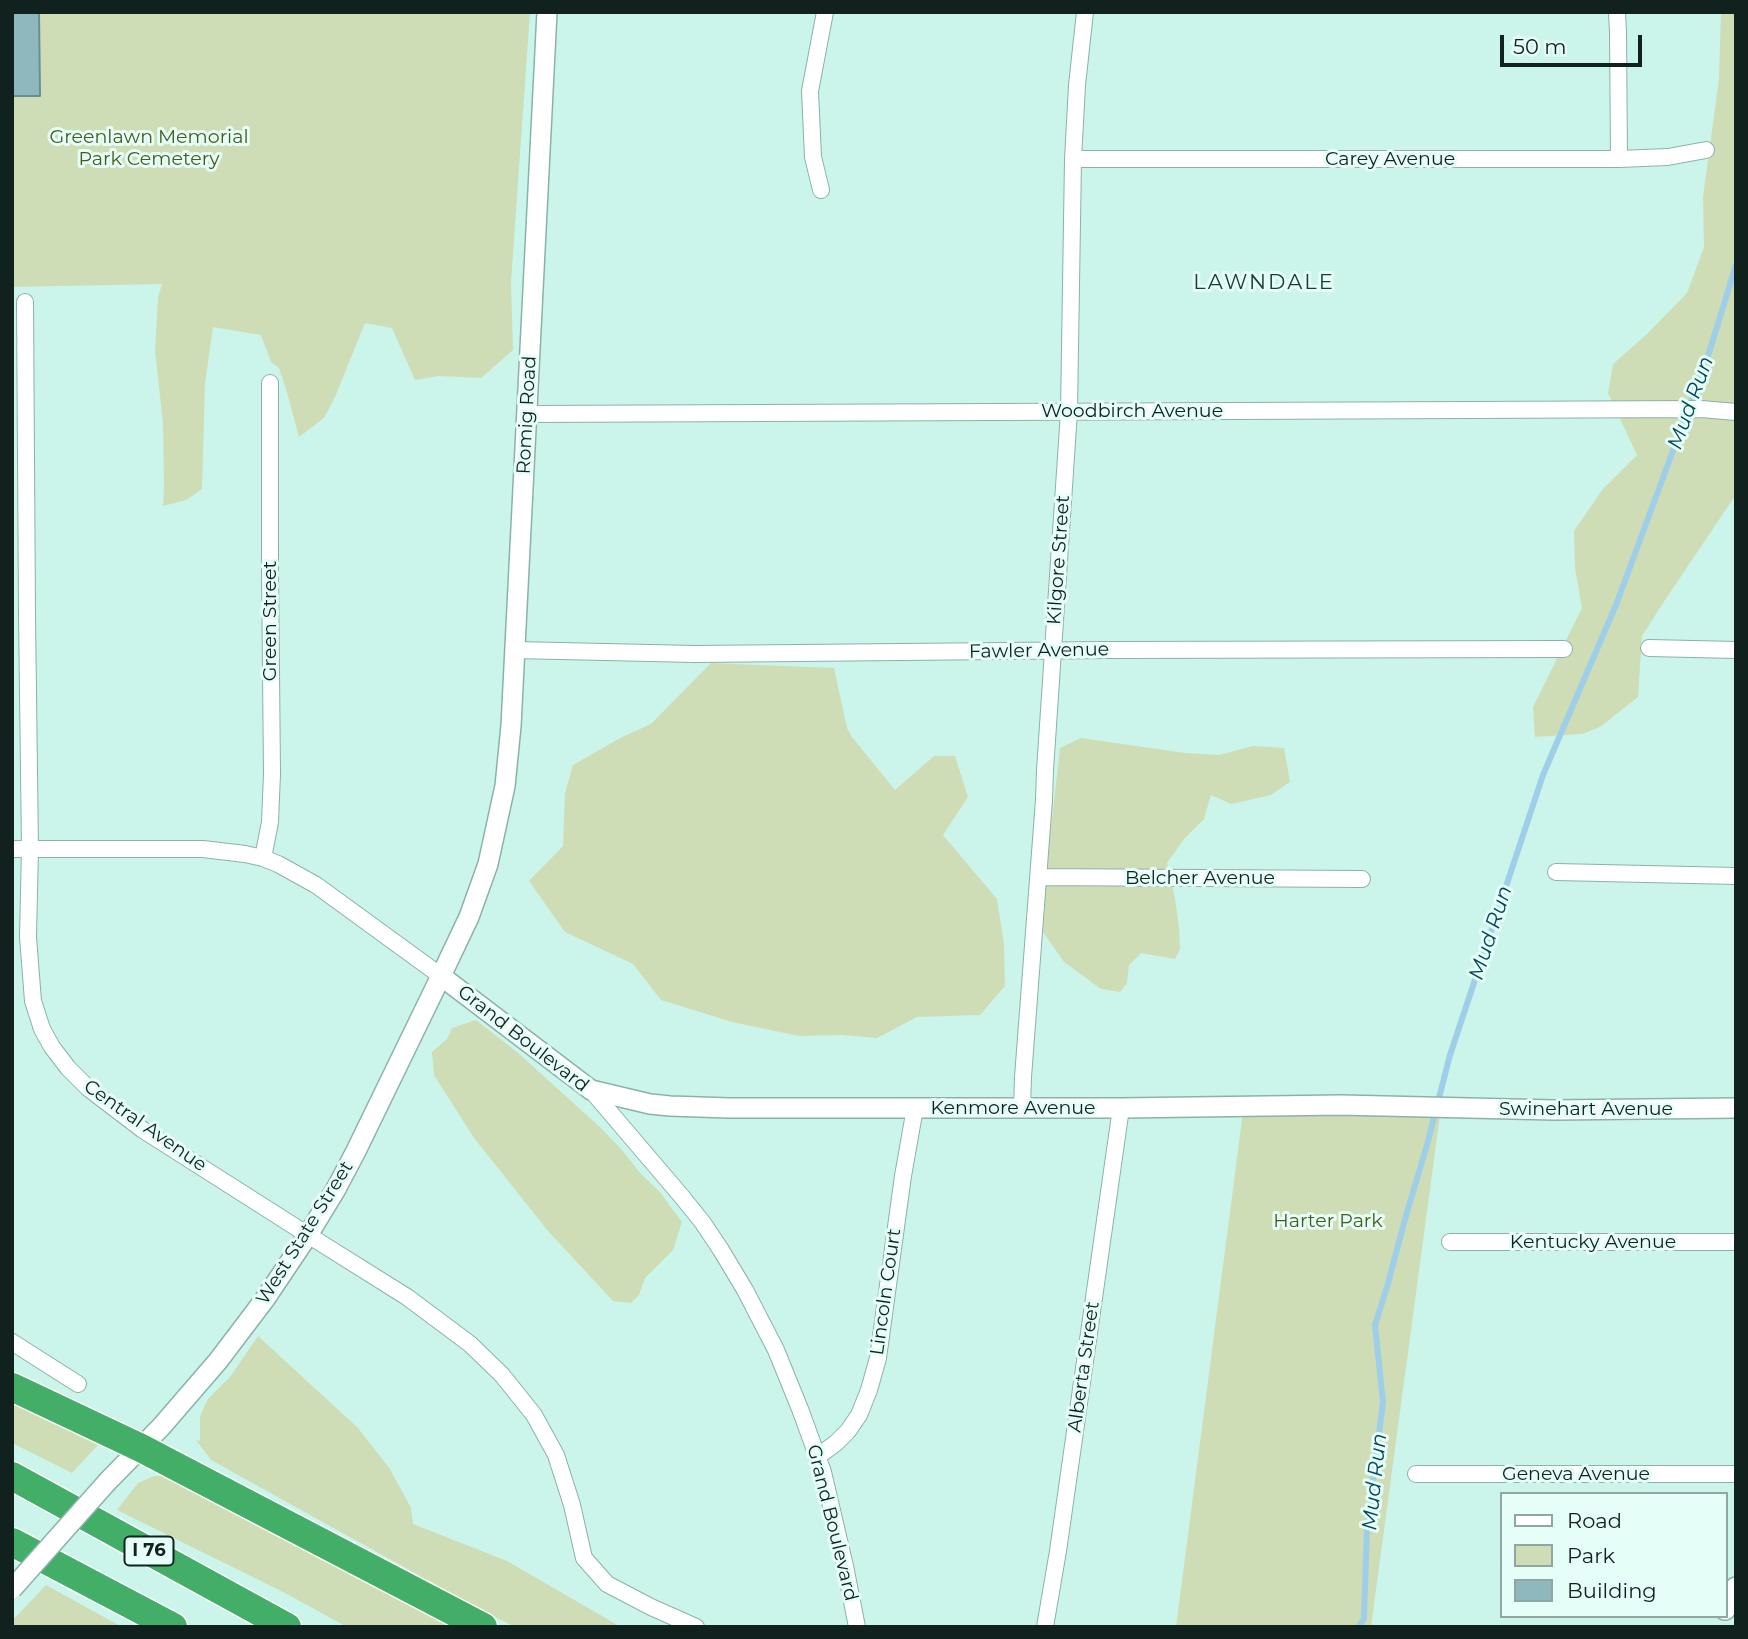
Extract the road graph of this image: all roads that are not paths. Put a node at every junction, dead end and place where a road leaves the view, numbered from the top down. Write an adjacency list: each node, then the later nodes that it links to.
1 (547, 12): 13 (street, Romig Road)
2 (825, 12): 8 (street)
3 (1085, 12): 6 (street, Kilgore Street)
4 (1617, 12): 7 (street)
5 (1706, 150): 7 (street, Carey Avenue)
6 (1073, 159): 7 (street, Carey Avenue); 11 (street, Kilgore Street)
7 (1619, 159)
8 (821, 190)
9 (25, 302): 21 (street, Central Avenue)
10 (270, 383): 22 (street, Green Street)
11 (1069, 412): 12 (street, Woodbirch Avenue); 13 (street, Woodbirch Avenue); 18 (street, Kilgore Street)
12 (1736, 412)
13 (527, 414): 16 (street, Romig Road)
14 (1649, 648): 17 (street)
15 (1563, 649): 18 (street, Fawler Avenue)
16 (515, 650): 18 (street, Fawler Avenue); 19 (street, Romig Road)
17 (1736, 650)
18 (1053, 651): 25 (street, Kilgore Street)
19 (499, 816): 27 (street, West State Street)
20 (12, 849): 21 (street, Grand Boulevard)
21 (30, 849): 22 (street, Grand Boulevard); 34 (street, Central Avenue)
22 (263, 858): 27 (street, Grand Boulevard)
23 (1556, 872): 24 (street)
24 (1736, 876)
25 (1038, 877): 26 (street, Belcher Avenue); 31 (street, Kilgore Street)
26 (1362, 879)
27 (441, 976): 28 (street, Grand Boulevard); 34 (street, West State Street)
28 (591, 1090): 30 (street, Kenmore Avenue); 41 (street, Grand Boulevard)
29 (1443, 1107): 32 (street, Kenmore Avenue); 33 (street, Swinehart Avenue)
30 (915, 1108): 31 (street, Kenmore Avenue); 41 (street, Lincoln Court)
31 (1022, 1108): 32 (street, Kenmore Avenue)
32 (1121, 1108): 54 (street, Alberta Street)
33 (1736, 1108)
34 (308, 1235): 40 (street, West State Street); 52 (street, Central Avenue)
35 (1450, 1242): 36 (street, Kentucky Avenue)
36 (1736, 1242)
37 (12, 1342): 38 (street)
38 (78, 1384)
39 (12, 1387): 40 (highway)
40 (141, 1448): 47 (street, West State Street, bridge); 51 (highway)
41 (817, 1457): 53 (street, Grand Boulevard)
42 (1416, 1474): 43 (street, Geneva Avenue)
43 (1736, 1474)
44 (12, 1476): 50 (highway, I 76)
45 (12, 1542): 49 (highway)
46 (1736, 1588): 48 (main road)
47 (12, 1590)
48 (1727, 1605)
49 (173, 1627)
50 (287, 1627)
51 (483, 1627)
52 (696, 1627)
53 (857, 1627)
54 (1045, 1627)

